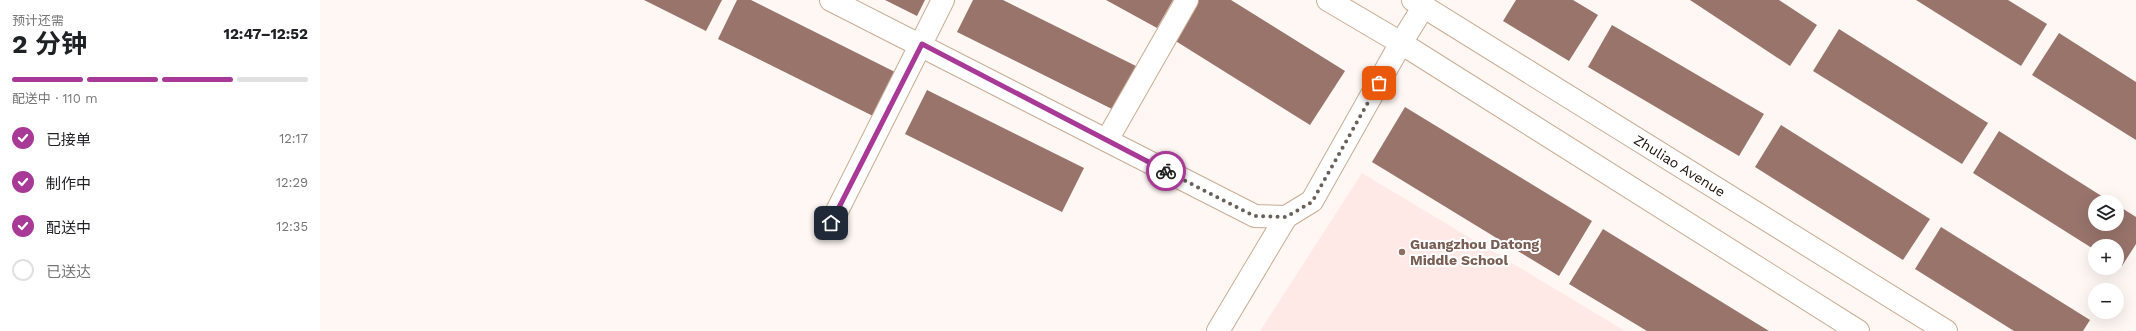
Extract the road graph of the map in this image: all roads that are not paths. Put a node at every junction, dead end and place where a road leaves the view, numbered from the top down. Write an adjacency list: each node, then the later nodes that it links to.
1 (831, 0): 6 (street)
2 (943, 0): 6 (street)
3 (1187, 0): 8 (street)
4 (1328, 0): 7 (street)
5 (1419, 3): 7 (street); 13 (street, Zhuliao Avenue)
6 (922, 44): 8 (street); 10 (street)
7 (1401, 44): 9 (street); 12 (street)
8 (1107, 140): 9 (street)
9 (1286, 217): 11 (street)
10 (831, 223)
11 (1218, 331)
12 (1858, 331)
13 (1946, 331)

